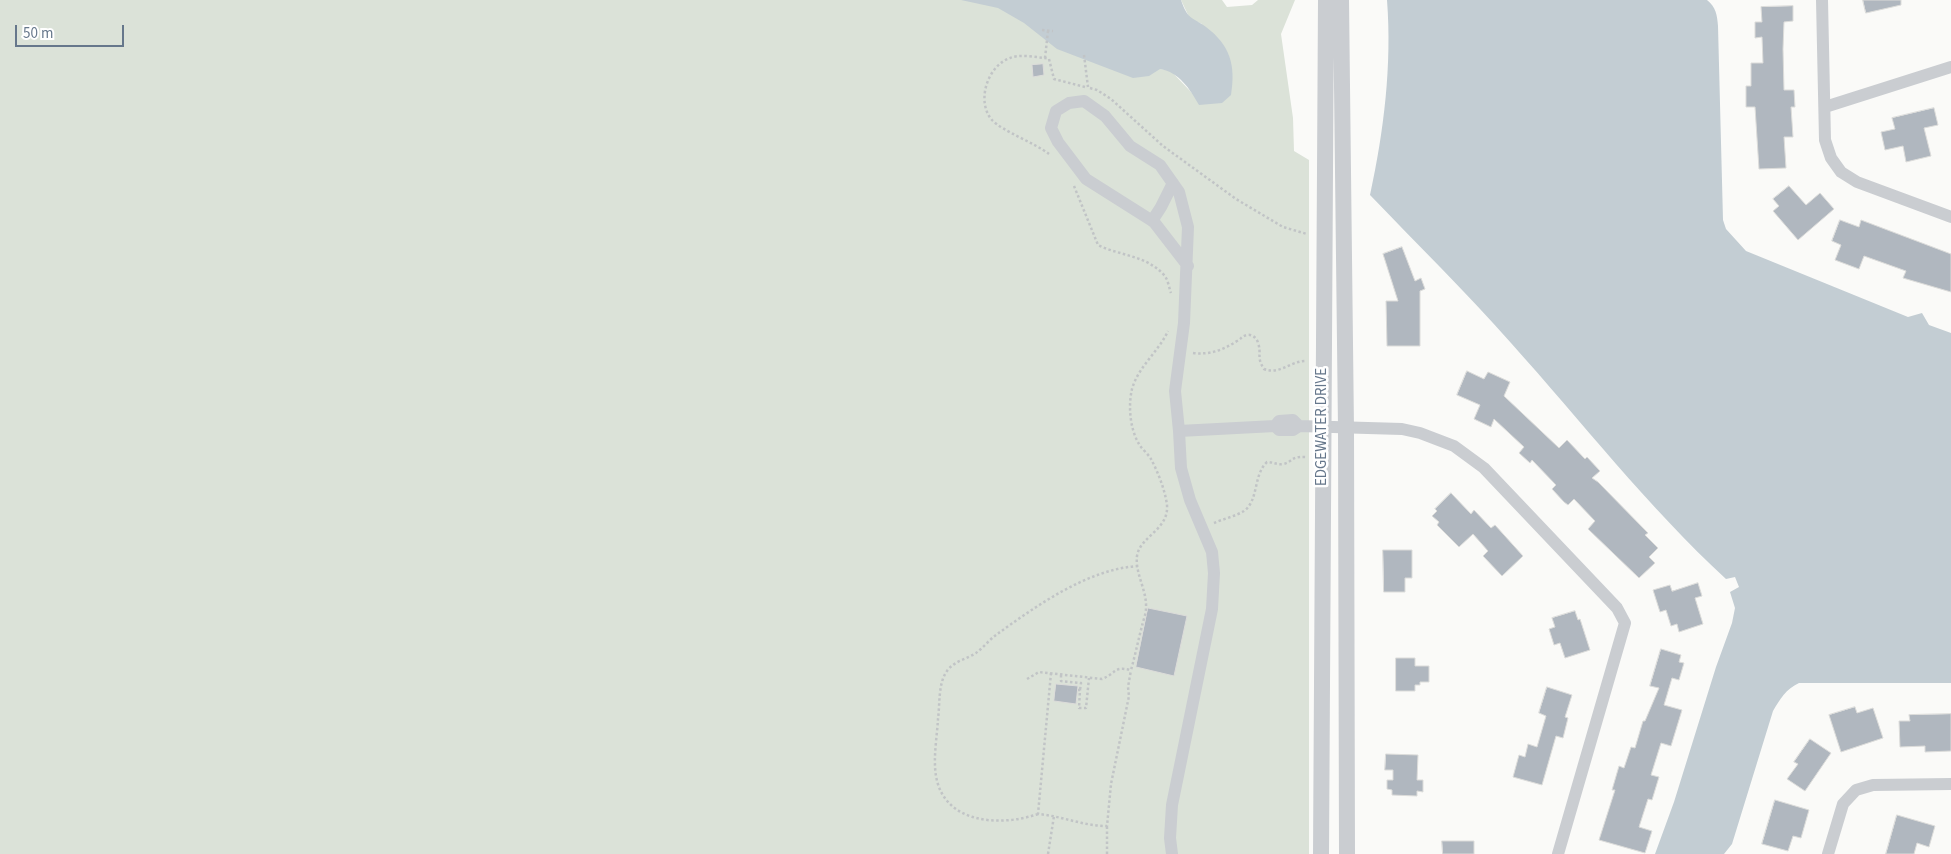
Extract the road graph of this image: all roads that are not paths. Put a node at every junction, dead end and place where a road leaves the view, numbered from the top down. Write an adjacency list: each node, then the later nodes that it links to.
1 (1326, 0): 10 (street, EDGEWATER DRIVE)
2 (1342, 0): 11 (street, EDGEWATER DRIVE)
3 (1822, 0): 5 (street)
4 (1951, 67): 5 (street)
5 (1825, 107): 7 (street)
6 (1173, 183): 8 (street); 8 (street); 9 (street)
7 (1951, 217)
8 (1152, 220): 9 (street)
9 (1188, 266): 12 (street)
10 (1324, 428): 11 (street); 12 (street); 15 (street, EDGEWATER DRIVE)
11 (1346, 428): 16 (street, EDGEWATER DRIVE); 17 (street)
12 (1179, 431): 14 (street)
13 (1951, 784): 18 (street)
14 (1172, 854)
15 (1321, 854)
16 (1347, 854)
17 (1558, 854)
18 (1828, 854)

